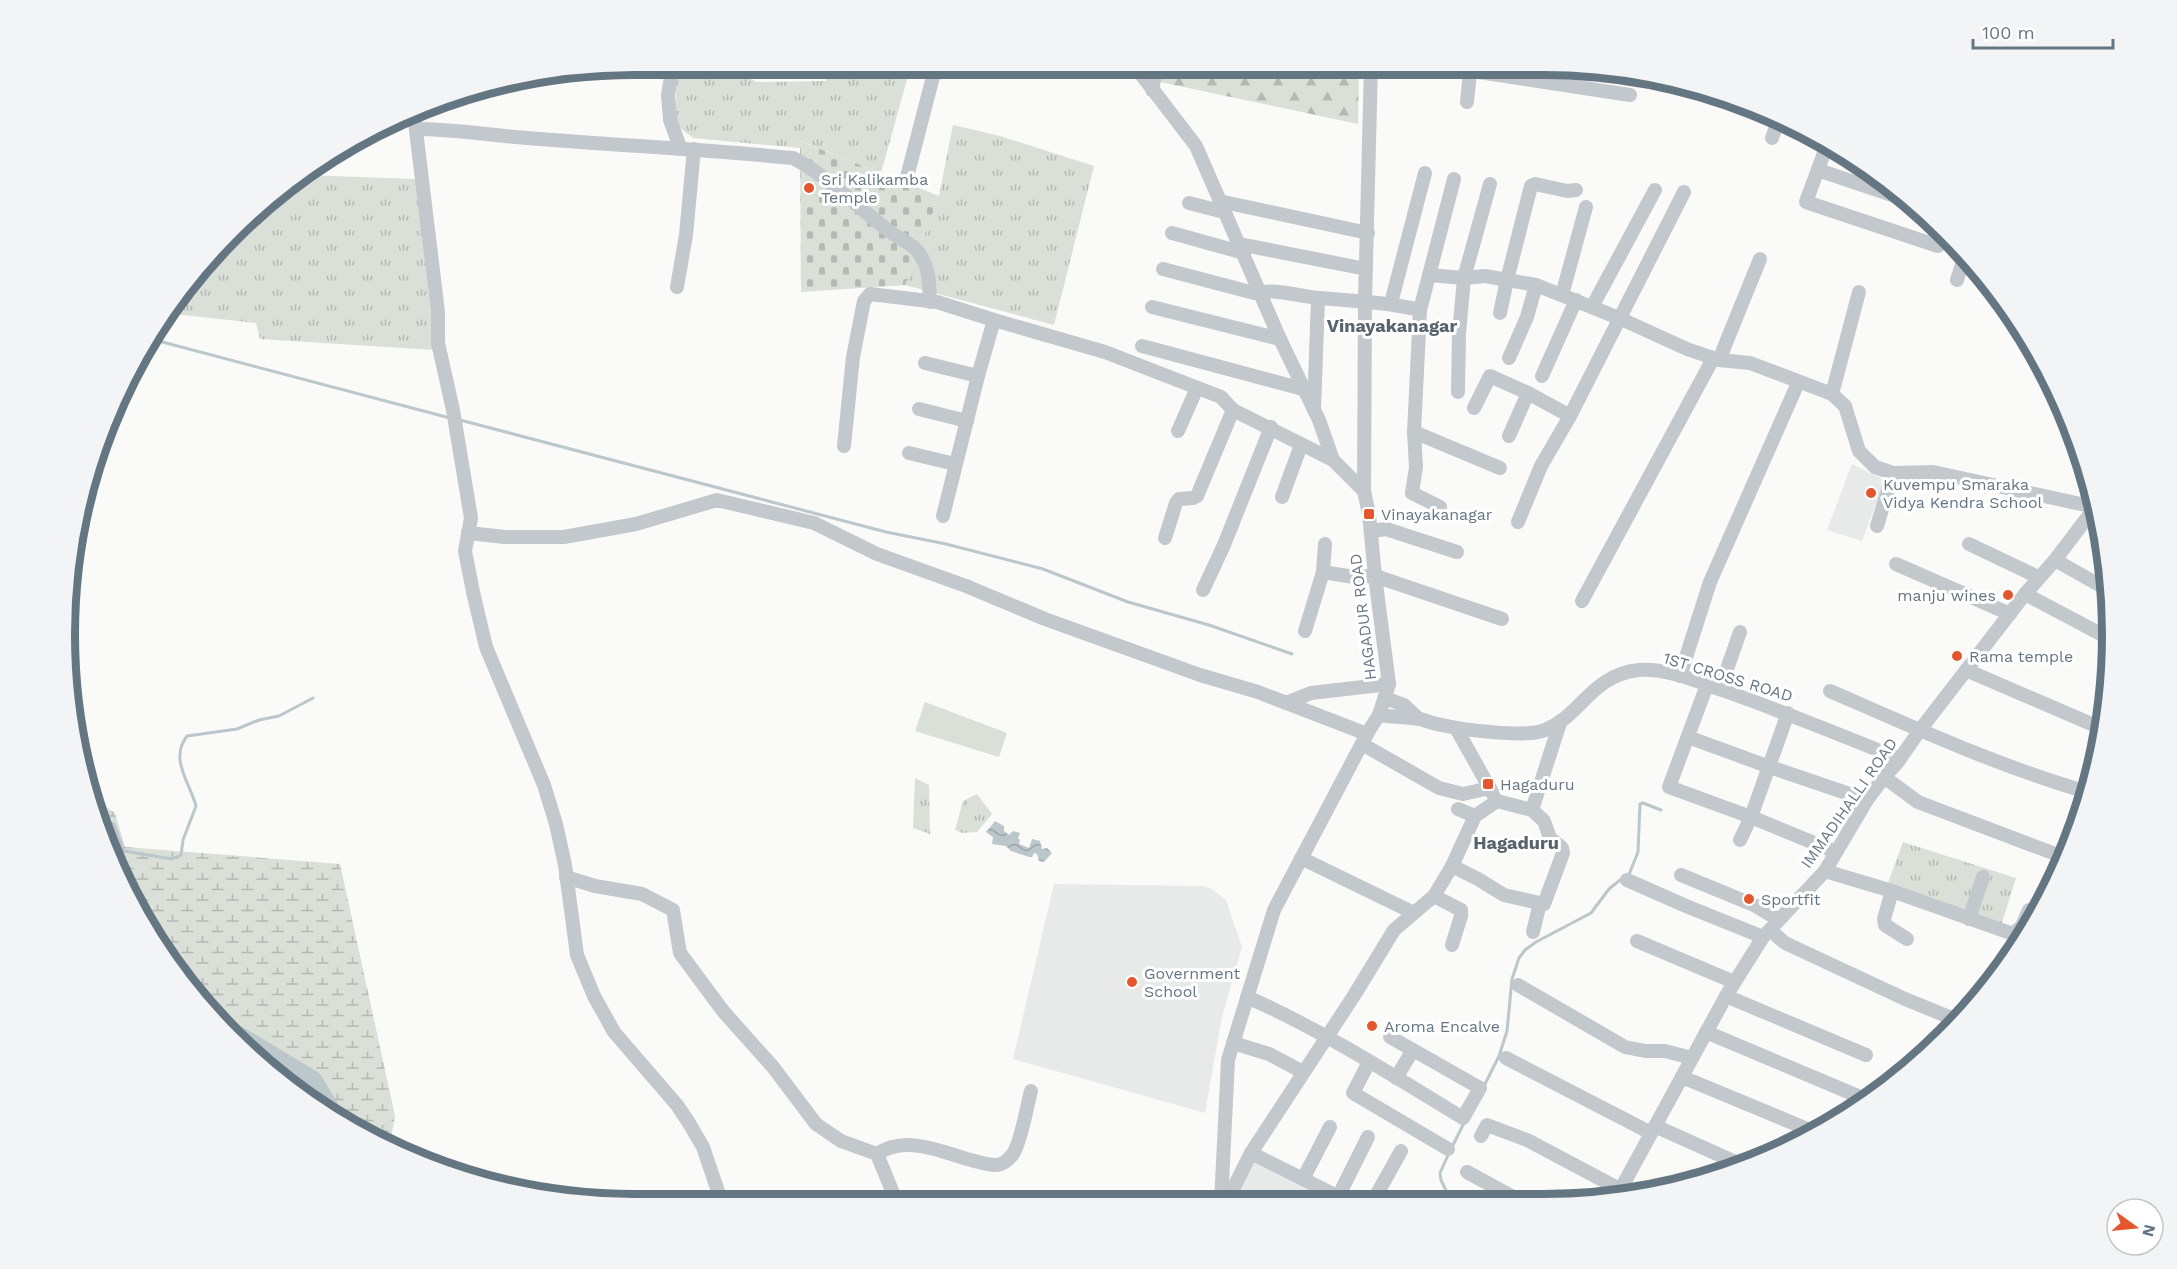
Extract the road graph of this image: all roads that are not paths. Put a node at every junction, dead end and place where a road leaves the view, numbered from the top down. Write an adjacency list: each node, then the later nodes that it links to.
1 (671, 75): 15 (street)
2 (933, 75): 19 (street)
3 (1141, 75): 8 (street)
4 (1154, 75): 8 (street)
5 (1371, 75): 30 (street, HAGADUR ROAD)
6 (1470, 75): 10 (street)
7 (1491, 75): 9 (street)
8 (1152, 90): 27 (street)
9 (1630, 95)
10 (1467, 102)
11 (415, 120): 13 (street)
12 (1776, 127): 14 (street)
13 (416, 129): 15 (street); 95 (street)
14 (1772, 138)
15 (687, 148): 42 (street); 48 (street)
16 (1825, 152): 17 (street)
17 (1818, 170): 25 (street); 31 (street)
18 (1425, 172): 49 (street)
19 (907, 177)
20 (1454, 179): 37 (street)
21 (1490, 184): 38 (street)
22 (1576, 190): 39 (street)
23 (1655, 190): 51 (street)
24 (1684, 192): 54 (street)
25 (1885, 193)
26 (1189, 203): 27 (street)
27 (1222, 207): 30 (street); 32 (street)
28 (1586, 207): 46 (street)
29 (1172, 233): 32 (street)
30 (1368, 233): 35 (street, HAGADUR ROAD)
31 (1938, 246)
32 (1241, 248): 35 (street); 43 (street)
33 (1760, 259): 59 (street)
34 (1962, 265): 40 (street)
35 (1366, 269): 47 (street, HAGADUR ROAD)
36 (1163, 270): 43 (street)
37 (1429, 274): 38 (street); 52 (street)
38 (1464, 278): 39 (street); 66 (street)
39 (1507, 280): 41 (street); 53 (street)
40 (1957, 280)
41 (1536, 285): 46 (street); 58 (street)
42 (677, 287)
43 (1261, 292): 45 (street); 56 (street)
44 (1859, 292): 68 (street)
45 (1318, 298): 47 (street); 72 (street)
46 (1569, 298): 51 (street); 62 (street)
47 (1365, 301): 49 (street); 86 (street, HAGADUR ROAD)
48 (930, 302): 55 (street); 80 (street)
49 (1391, 303): 52 (street)
50 (1152, 307): 56 (street)
51 (1592, 307): 54 (street)
52 (1420, 310): 77 (street)
53 (1500, 314)
54 (1619, 318): 59 (street); 73 (street)
55 (994, 320): 61 (street); 64 (street)
56 (1280, 339): 65 (street)
57 (1142, 346): 65 (street)
58 (1509, 358)
59 (1715, 359): 63 (street); 108 (street)
60 (925, 363): 61 (street)
61 (978, 376): 74 (street)
62 (1542, 376)
63 (1798, 383): 68 (street); 115 (street)
64 (1197, 388): 71 (street); 76 (street)
65 (1303, 389): 72 (street)
66 (1458, 392)
67 (1528, 393): 69 (street); 73 (street); 78 (street)
68 (1832, 394): 85 (street)
69 (1474, 408)
70 (919, 409): 74 (street)
71 (1233, 410): 75 (street); 96 (street)
72 (1314, 410): 82 (street)
73 (1570, 416): 92 (street)
74 (967, 421): 83 (street)
75 (1271, 427): 79 (street); 106 (street)
76 (1178, 431)
77 (1414, 432): 84 (street); 89 (street)
78 (1509, 436)
79 (1301, 445): 82 (street); 87 (street)
80 (844, 446)
81 (909, 453): 83 (street)
82 (1333, 460): 86 (street)
83 (955, 464): 90 (street)
84 (1500, 468)
85 (1893, 473): 88 (street); 93 (street)
86 (1364, 491): 94 (street, HAGADUR ROAD)
87 (1282, 497)
88 (2086, 505)
89 (1440, 507)
90 (944, 516)
91 (2089, 516): 100 (street, IMMADIHALLI ROAD)
92 (1518, 522)
93 (1876, 526)
94 (1371, 531): 99 (street); 103 (street, HAGADUR ROAD)
95 (468, 533): 119 (street); 148 (street)
96 (1165, 538)
97 (1325, 544): 102 (street)
98 (1969, 544): 104 (street)
99 (1456, 552)
100 (2055, 560): 104 (street, IMMADIHALLI ROAD); 105 (street)
101 (1896, 564): 109 (street)
102 (1323, 572): 103 (street); 111 (street)
103 (1375, 576): 110 (street); 117 (street, HAGADUR ROAD)
104 (2038, 577): 107 (street, IMMADIHALLI ROAD)
105 (2100, 585)
106 (1203, 590)
107 (2025, 594): 109 (street, IMMADIHALLI ROAD); 113 (street)
108 (1582, 601)
109 (2010, 614): 114 (street, IMMADIHALLI ROAD)
110 (1502, 619)
111 (1305, 632)
112 (1740, 632): 116 (street)
113 (2102, 635)
114 (1966, 670): 124 (street); 126 (street, IMMADIHALLI ROAD)
115 (1680, 676): 116 (street, 1ST CROSS ROAD); 123 (street, 1ST CROSS ROAD)
116 (1714, 687): 120 (street, 1ST CROSS ROAD); 127 (street)
117 (1387, 691): 119 (street); 121 (street, HAGADUR ROAD); 122 (street)
118 (1830, 691): 126 (street)
119 (1286, 703): 128 (street)
120 (1788, 713): 129 (street, 1ST CROSS ROAD); 130 (street)
121 (1379, 715): 122 (street, 1ST CROSS ROAD); 128 (street, HAGADUR ROAD)
122 (1419, 719): 125 (street, 1ST CROSS ROAD)
123 (1560, 723): 125 (street, 1ST CROSS ROAD); 137 (street)
124 (2094, 725)
125 (1456, 728): 132 (street)
126 (1920, 730): 129 (street, IMMADIHALLI ROAD); 133 (street)
127 (1688, 736): 130 (street); 139 (street)
128 (1365, 739): 132 (street); 143 (street, HAGADUR ROAD)
129 (1900, 759): 131 (street, IMMADIHALLI ROAD)
130 (1767, 766): 134 (street); 139 (street)
131 (1884, 777): 134 (street, IMMADIHALLI ROAD); 142 (street)
132 (1490, 788): 135 (street)
133 (2080, 790)
134 (1867, 800): 141 (street, IMMADIHALLI ROAD)
135 (1497, 801): 137 (street); 138 (street)
136 (1458, 808): 138 (street)
137 (1532, 810): 152 (street)
138 (1474, 816): 144 (street)
139 (1750, 817): 140 (street); 141 (street)
140 (1740, 840)
141 (1836, 852): 145 (street, IMMADIHALLI ROAD)
142 (2057, 854)
143 (1301, 858): 153 (street); 164 (street, HAGADUR ROAD)
144 (1452, 866): 151 (street); 152 (street)
145 (1825, 871): 150 (street); 155 (street, IMMADIHALLI ROAD)
146 (1681, 875): 155 (street)
147 (1983, 877): 154 (street)
148 (566, 878): 188 (street); 194 (street)
149 (1627, 880): 155 (street)
150 (1892, 891): 154 (street); 158 (street)
151 (1434, 896): 153 (street); 160 (street)
152 (1540, 903): 157 (street)
153 (1414, 913): 167 (street)
154 (1969, 919): 156 (street)
155 (1771, 929): 161 (street, IMMADIHALLI ROAD); 165 (street)
156 (2017, 931)
157 (1533, 932)
158 (1907, 939)
159 (1637, 941): 161 (street)
160 (1452, 945)
161 (1734, 981): 163 (street, IMMADIHALLI ROAD)
162 (1518, 985): 173 (street)
163 (1726, 996): 166 (street, IMMADIHALLI ROAD); 171 (street)
164 (1247, 997): 167 (street); 169 (street, HAGADUR ROAD)
165 (1950, 1017)
166 (1706, 1032): 173 (street, IMMADIHALLI ROAD); 179 (street)
167 (1328, 1037): 174 (street); 175 (street)
168 (1390, 1037): 170 (street)
169 (1233, 1043): 175 (street); 196 (street, HAGADUR ROAD)
170 (1413, 1050): 177 (street); 177 (street)
171 (1866, 1056)
172 (1506, 1058): 182 (street)
173 (1692, 1058): 176 (street, IMMADIHALLI ROAD)
174 (1369, 1062): 177 (street); 185 (street)
175 (1303, 1072): 187 (street)
176 (1682, 1077): 181 (street); 182 (street, IMMADIHALLI ROAD)
177 (1396, 1078)
178 (1031, 1091): 188 (street)
179 (1858, 1096)
180 (1330, 1127): 191 (street)
181 (1805, 1128)
182 (1653, 1130): 189 (street); 192 (street, IMMADIHALLI ROAD)
183 (1480, 1136): 193 (street)
184 (1368, 1137): 199 (street)
185 (1448, 1149)
186 (1401, 1151): 200 (street)
187 (1251, 1153): 191 (street); 197 (street)
188 (877, 1154): 195 (street)
189 (1731, 1161)
190 (1467, 1172): 201 (street)
191 (1302, 1179): 198 (street)
192 (1625, 1188)
193 (1615, 1189)
194 (719, 1194)
195 (893, 1194)
196 (1221, 1194)
197 (1230, 1194)
198 (1332, 1194)
199 (1340, 1194)
200 (1377, 1194)
201 (1507, 1194)

